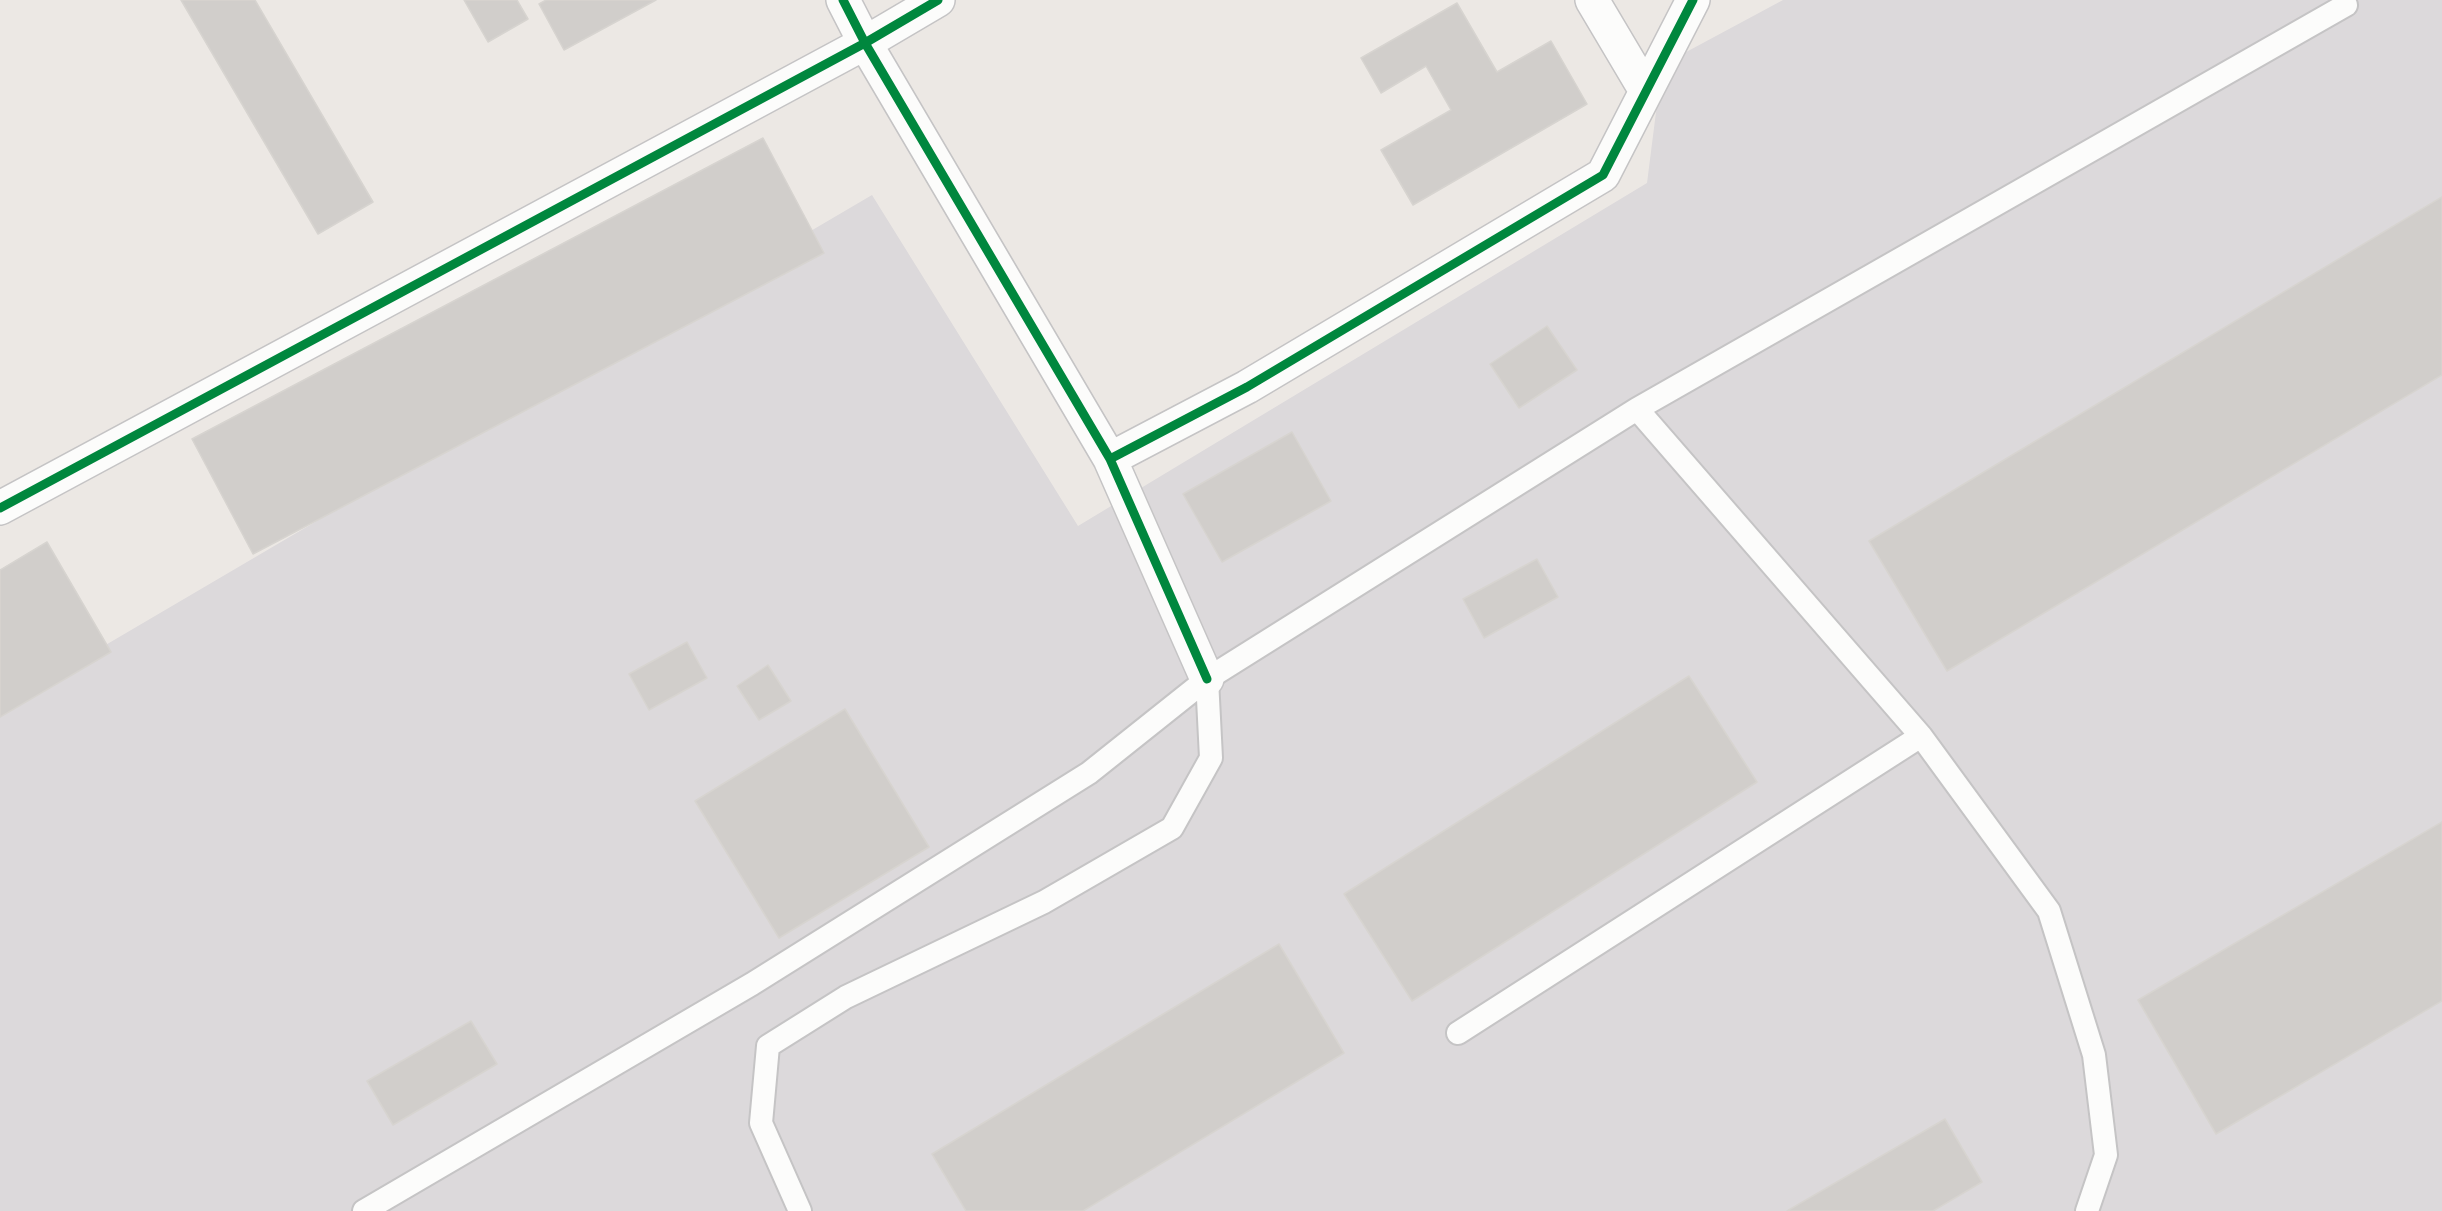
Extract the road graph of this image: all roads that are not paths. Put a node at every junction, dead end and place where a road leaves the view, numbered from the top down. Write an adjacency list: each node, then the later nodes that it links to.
1 (843, 0): 6 (street)
2 (938, 0): 6 (street)
3 (1592, 0): 7 (street)
4 (1692, 0): 7 (street)
5 (2346, 4): 8 (lane)
6 (865, 43): 9 (street); 10 (street)
7 (1646, 91): 9 (street)
8 (1637, 409): 11 (lane); 12 (lane)
9 (1110, 459): 11 (street)
10 (0, 508)
11 (1207, 679): 14 (lane); 15 (lane)
12 (1922, 736): 13 (lane); 16 (lane)
13 (1458, 1033)
14 (364, 1211)
15 (800, 1211)
16 (2088, 1211)

